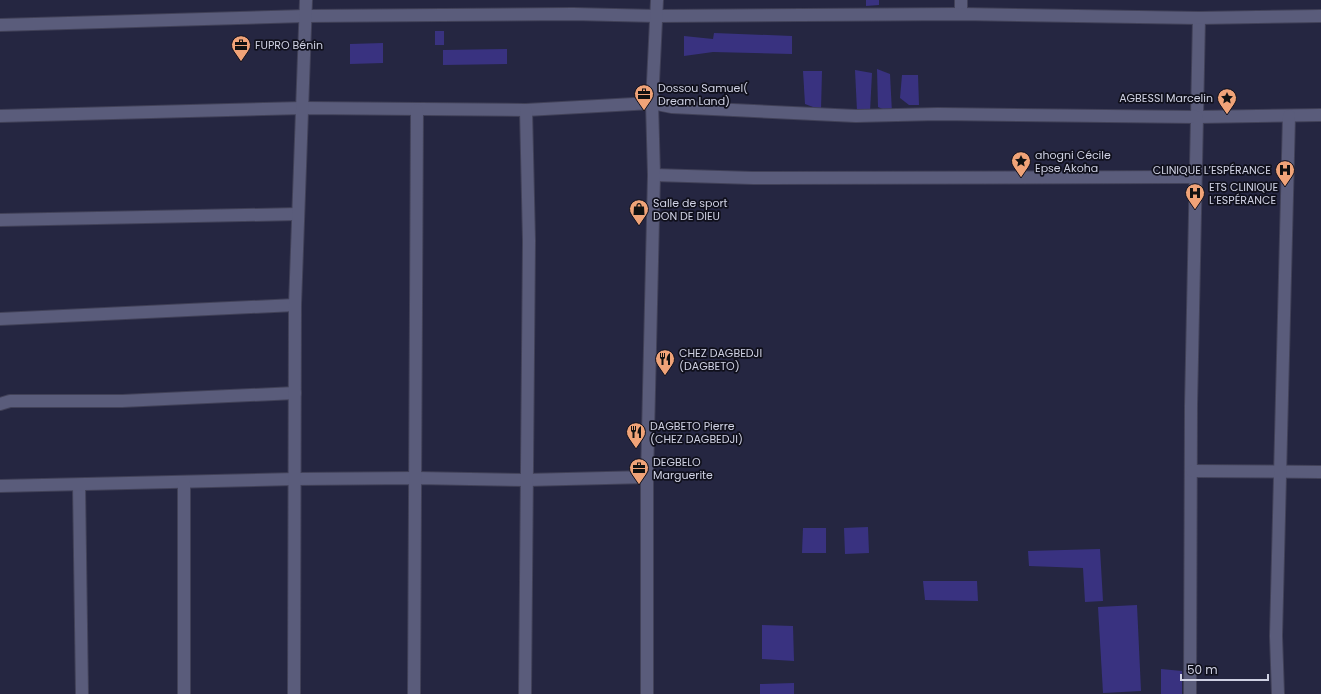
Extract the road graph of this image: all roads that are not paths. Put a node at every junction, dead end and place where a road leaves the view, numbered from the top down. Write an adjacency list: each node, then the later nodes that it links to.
1 (306, 0): 5 (street)
2 (657, 0): 6 (street)
3 (961, 0): 4 (street)
4 (961, 14): 6 (street); 8 (street)
5 (305, 16): 6 (street); 9 (street); 11 (street)
6 (657, 16): 10 (street)
7 (1321, 16): 8 (street)
8 (1199, 18): 17 (street)
9 (0, 25)
10 (652, 103): 13 (street); 17 (street); 18 (street)
11 (303, 108): 12 (street); 15 (street); 20 (street)
12 (417, 110): 13 (street); 30 (street)
13 (526, 110): 32 (street)
14 (1321, 115): 16 (street)
15 (0, 116)
16 (1289, 116): 17 (street); 26 (street)
17 (1197, 117): 19 (street)
18 (654, 175): 19 (street); 29 (street)
19 (1195, 177): 27 (street)
20 (298, 214): 21 (street); 22 (street)
21 (0, 220)
22 (295, 305): 23 (street); 24 (street)
23 (0, 319)
24 (295, 393): 25 (street); 31 (street)
25 (0, 404)
26 (1279, 470): 27 (street); 28 (street); 43 (street)
27 (1192, 471): 42 (street)
28 (1321, 472)
29 (647, 477): 32 (street); 41 (street)
30 (416, 478): 31 (street); 32 (street); 39 (street)
31 (295, 479): 33 (street); 38 (street)
32 (526, 480): 40 (street)
33 (184, 483): 34 (street); 37 (street)
34 (79, 485): 35 (street); 36 (street)
35 (0, 486)
36 (82, 694)
37 (184, 694)
38 (294, 694)
39 (414, 694)
40 (525, 694)
41 (647, 694)
42 (1190, 694)
43 (1278, 694)

